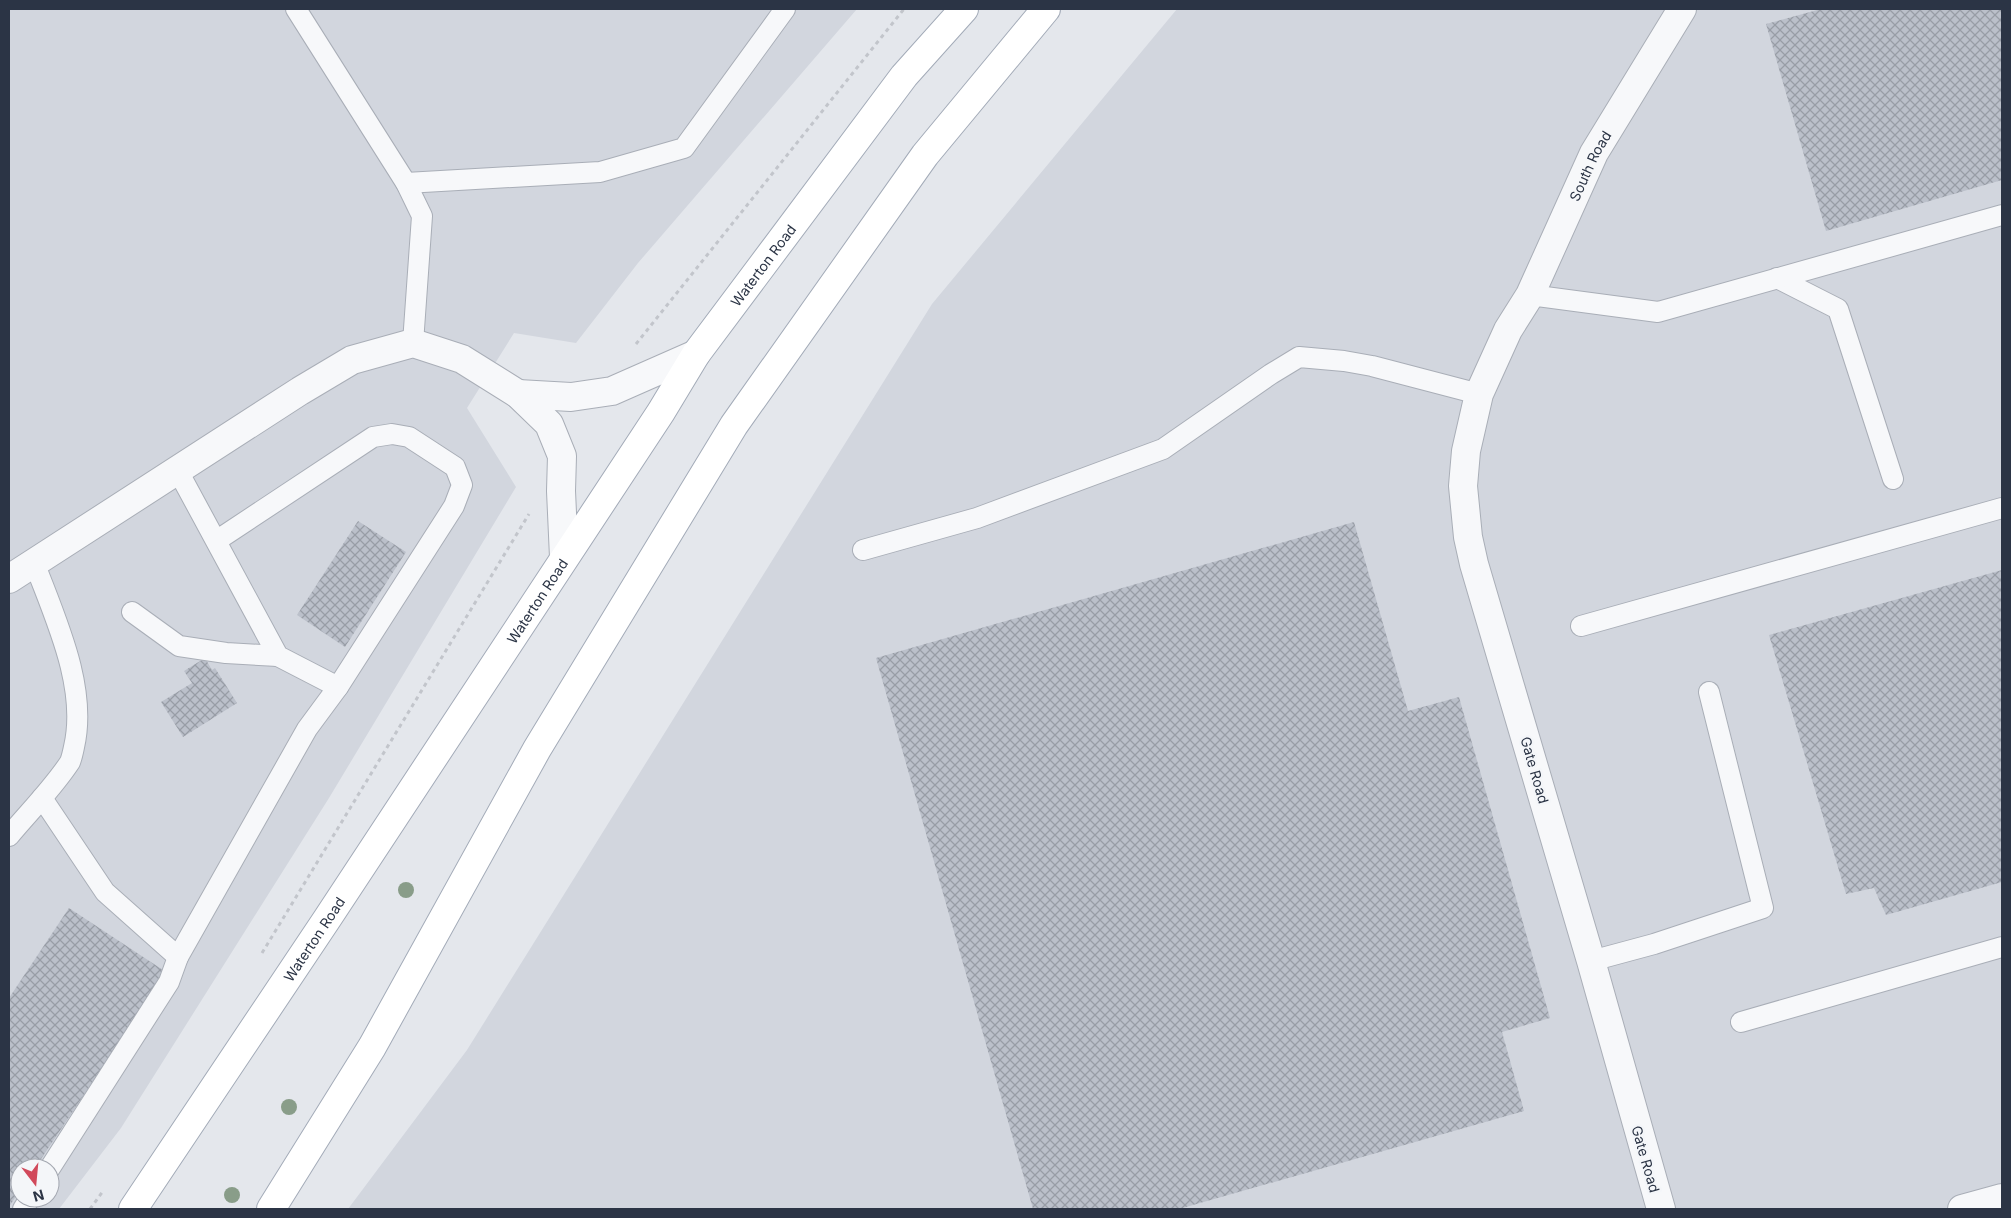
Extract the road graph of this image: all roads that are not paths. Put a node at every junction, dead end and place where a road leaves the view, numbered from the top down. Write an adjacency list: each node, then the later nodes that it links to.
1 (296, 9): 6 (lane)
2 (785, 9): 6 (lane)
3 (964, 9): 12 (main road, Waterton Road)
4 (1046, 9): 37 (main road)
5 (1682, 9): 9 (street, South Road)
6 (406, 183): 11 (lane)
7 (2002, 215): 8 (lane)
8 (1778, 278): 9 (lane); 16 (lane)
9 (1530, 295): 10 (street, South Road)
10 (1508, 330): 14 (street, Gate Road)
11 (413, 343): 13 (street); 15 (street)
12 (696, 354): 13 (street); 20 (main road, Waterton Road)
13 (518, 394): 20 (street)
14 (1479, 394): 19 (lane); 32 (street, Gate Road)
15 (178, 471): 18 (lane); 21 (street)
16 (1893, 479)
17 (2002, 508): 24 (lane)
18 (216, 541): 25 (lane); 26 (lane)
19 (863, 550)
20 (564, 557): 36 (main road, Waterton Road)
21 (34, 562): 22 (street); 28 (lane)
22 (9, 579)
23 (132, 612): 25 (lane)
24 (1580, 626)
25 (278, 656): 26 (lane)
26 (338, 687): 31 (lane)
27 (1709, 692): 32 (lane)
28 (42, 798): 29 (lane); 31 (lane)
29 (9, 836)
30 (2002, 947): 33 (lane)
31 (178, 957): 34 (lane)
32 (1591, 960): 38 (street, Gate Road)
33 (1741, 1022)
34 (56, 1158)
35 (2002, 1198): 39 (street)
36 (133, 1209)
37 (271, 1209)
38 (1661, 1209)
39 (1962, 1209)

